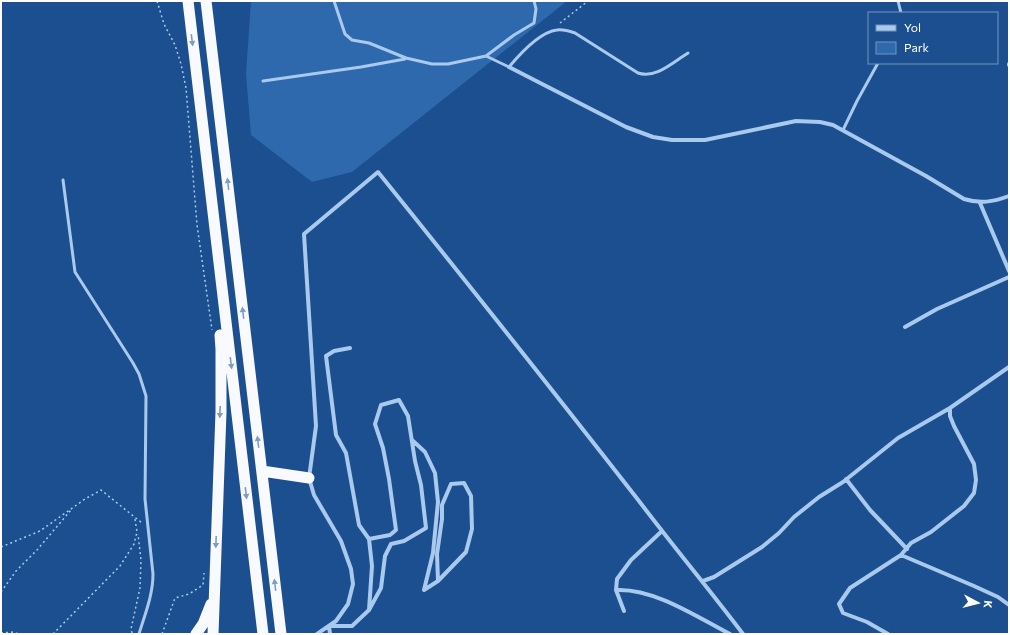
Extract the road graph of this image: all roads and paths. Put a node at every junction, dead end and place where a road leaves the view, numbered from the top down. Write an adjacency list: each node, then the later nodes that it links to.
1 (156, 1): 24 (path)
2 (188, 1): 16 (highway, one-way to 16)
3 (206, 1): 29 (highway, one-way to 3)
4 (334, 1): 12 (lane)
5 (534, 1): 11 (lane)
6 (588, 1): 9 (path)
7 (898, 1): 8 (lane)
8 (901, 12)
9 (551, 31): 10 (lane); 14 (lane)
10 (688, 53)
11 (486, 56): 12 (lane); 14 (lane)
12 (406, 58): 15 (lane)
13 (877, 64): 17 (lane)
14 (509, 67): 17 (street)
15 (263, 80)
16 (202, 122): 46 (highway, one-way to 46); 52 (highway, one-way to 52)
17 (843, 130): 20 (street)
18 (63, 180): 34 (lane)
19 (1009, 196): 20 (street)
20 (980, 203): 21 (street)
21 (1009, 271)
22 (1009, 277): 23 (street)
23 (905, 327)
24 (212, 334)
25 (350, 348): 37 (street)
26 (1009, 367): 27 (street)
27 (950, 408): 31 (street); 39 (street)
28 (412, 440): 37 (street); 42 (street); 48 (street)
29 (262, 471): 30 (highway); 51 (highway, one-way to 29)
30 (309, 478): 35 (street); 50 (street)
31 (846, 479): 39 (street); 43 (street)
32 (72, 508): 33 (path); 38 (path); 45 (path)
33 (134, 518): 34 (path); 36 (path)
34 (148, 528): 57 (lane)
35 (662, 530): 43 (street); 44 (street)
36 (137, 532): 55 (path); 56 (path)
37 (369, 539): 48 (street)
38 (1, 547)
39 (907, 549): 40 (street)
40 (901, 555): 47 (street); 65 (street)
41 (205, 570): 58 (path)
42 (438, 581): 42 (street)
43 (704, 581): 64 (street)
44 (616, 590): 49 (street); 63 (street)
45 (1, 592)
46 (214, 596): 59 (highway); 60 (highway)
47 (1009, 605)
48 (368, 610): 50 (street)
49 (624, 611)
50 (329, 626): 61 (street); 62 (street)
51 (280, 629)
52 (262, 632)
53 (1, 633): 54 (path)
54 (18, 634)
55 (53, 634)
56 (132, 634)
57 (139, 634)
58 (162, 634)
59 (196, 634)
60 (213, 634)
61 (317, 634)
62 (330, 634)
63 (730, 634)
64 (743, 634)
65 (888, 634)

